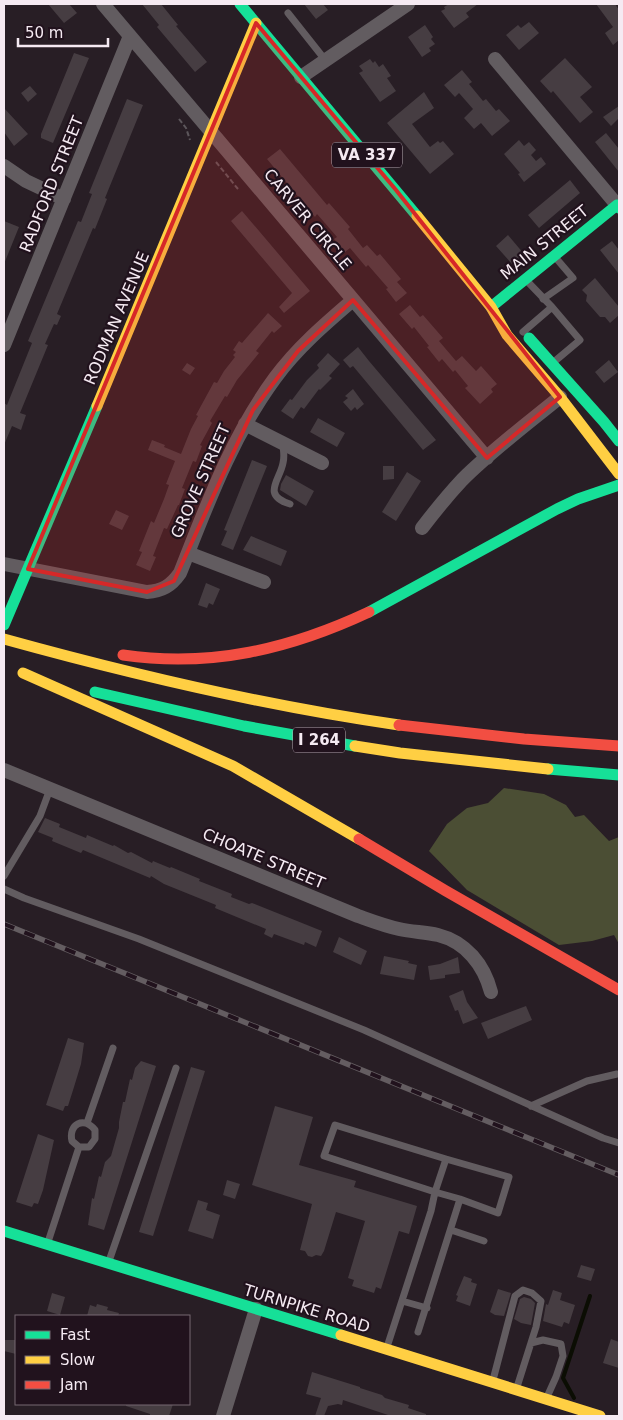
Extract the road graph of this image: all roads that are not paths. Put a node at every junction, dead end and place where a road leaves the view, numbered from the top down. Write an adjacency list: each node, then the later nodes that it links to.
1 (103, 4): 6 (street, CARVER CIRCLE)
2 (408, 4): 8 (street)
3 (244, 5): 5 (main road, VA 337)
4 (288, 13): 8 (lane)
5 (256, 23): 9 (main road, VA 337); 10 (main road, RODMAN AVENUE)
6 (130, 36): 10 (street, CARVER CIRCLE); 12 (street, RADFORD STREET)
7 (495, 59): 13 (street)
8 (326, 60): 9 (street)
9 (301, 77): 18 (main road, VA 337)
10 (211, 132): 17 (street, CARVER CIRCLE); 35 (main road, RODMAN AVENUE)
11 (4, 166): 12 (street)
12 (64, 199): 21 (street, RADFORD STREET)
13 (618, 205): 14 (main road, MAIN STREET)
14 (554, 256): 15 (main road, MAIN STREET); 16 (lane)
15 (526, 280): 16 (lane); 18 (main road, MAIN STREET)
16 (543, 299): 19 (lane)
17 (353, 300): 24 (street, GROVE STREET); 27 (street, CARVER CIRCLE)
18 (491, 307): 20 (main road, VA 337); 23 (main road, VA 337)
19 (552, 307): 20 (lane); 22 (lane)
20 (523, 332): 22 (main road, VA 337)
21 (4, 345)
22 (551, 363): 25 (main road, VA 337)
23 (560, 397): 27 (street); 29 (main road, VA 337)
24 (245, 424): 26 (street, GROVE STREET); 33 (street, GROVE STREET)
25 (619, 441)
26 (283, 443): 28 (street, GROVE STREET); 31 (lane)
27 (487, 458): 32 (street)
28 (322, 463)
29 (619, 474)
30 (619, 485): 41 (main road)
31 (290, 504)
32 (422, 528)
33 (188, 553): 35 (street, GROVE STREET); 36 (street, GROVE STREET)
34 (4, 564): 35 (street, GROVE STREET)
35 (28, 569): 37 (main road, RODMAN AVENUE)
36 (264, 582)
37 (4, 625)
38 (4, 639): 39 (main road, I 264)
39 (33, 647): 40 (main road); 44 (main road, I 264)
40 (98, 653)
41 (116, 654)
42 (10, 670): 43 (main road, I 264)
43 (24, 673): 46 (main road, I 264); 50 (main road)
44 (619, 746)
45 (4, 770): 47 (street, CHOATE STREET)
46 (619, 775)
47 (50, 789): 48 (lane); 51 (street, CHOATE STREET)
48 (4, 876)
49 (4, 889): 55 (lane)
50 (619, 990)
51 (491, 992)
52 (112, 1048): 56 (lane)
53 (176, 1068): 66 (lane)
54 (617, 1074): 55 (lane)
55 (531, 1106): 57 (lane)
56 (87, 1123): 58 (lane); 58 (lane)
57 (619, 1143)
58 (79, 1147): 65 (lane)
59 (446, 1159): 60 (lane); 60 (lane); 61 (lane)
60 (435, 1192): 61 (lane); 67 (lane)
61 (460, 1199): 62 (lane)
62 (451, 1230): 64 (lane); 68 (lane)
63 (4, 1231): 65 (main road, TURNPIKE ROAD)
64 (484, 1241)
65 (47, 1244): 66 (main road, TURNPIKE ROAD)
66 (108, 1264): 69 (main road, TURNPIKE ROAD)
67 (402, 1301): 68 (lane); 72 (lane)
68 (427, 1308): 70 (lane)
69 (256, 1309): 72 (main road, TURNPIKE ROAD); 76 (street)
70 (418, 1332)
71 (531, 1343): 73 (lane); 74 (lane); 75 (lane)
72 (386, 1350): 73 (main road, TURNPIKE ROAD)
73 (493, 1383): 74 (main road, TURNPIKE ROAD)
74 (516, 1390): 75 (main road, TURNPIKE ROAD)
75 (546, 1400): 77 (main road, TURNPIKE ROAD)
76 (223, 1416)
77 (600, 1416)

